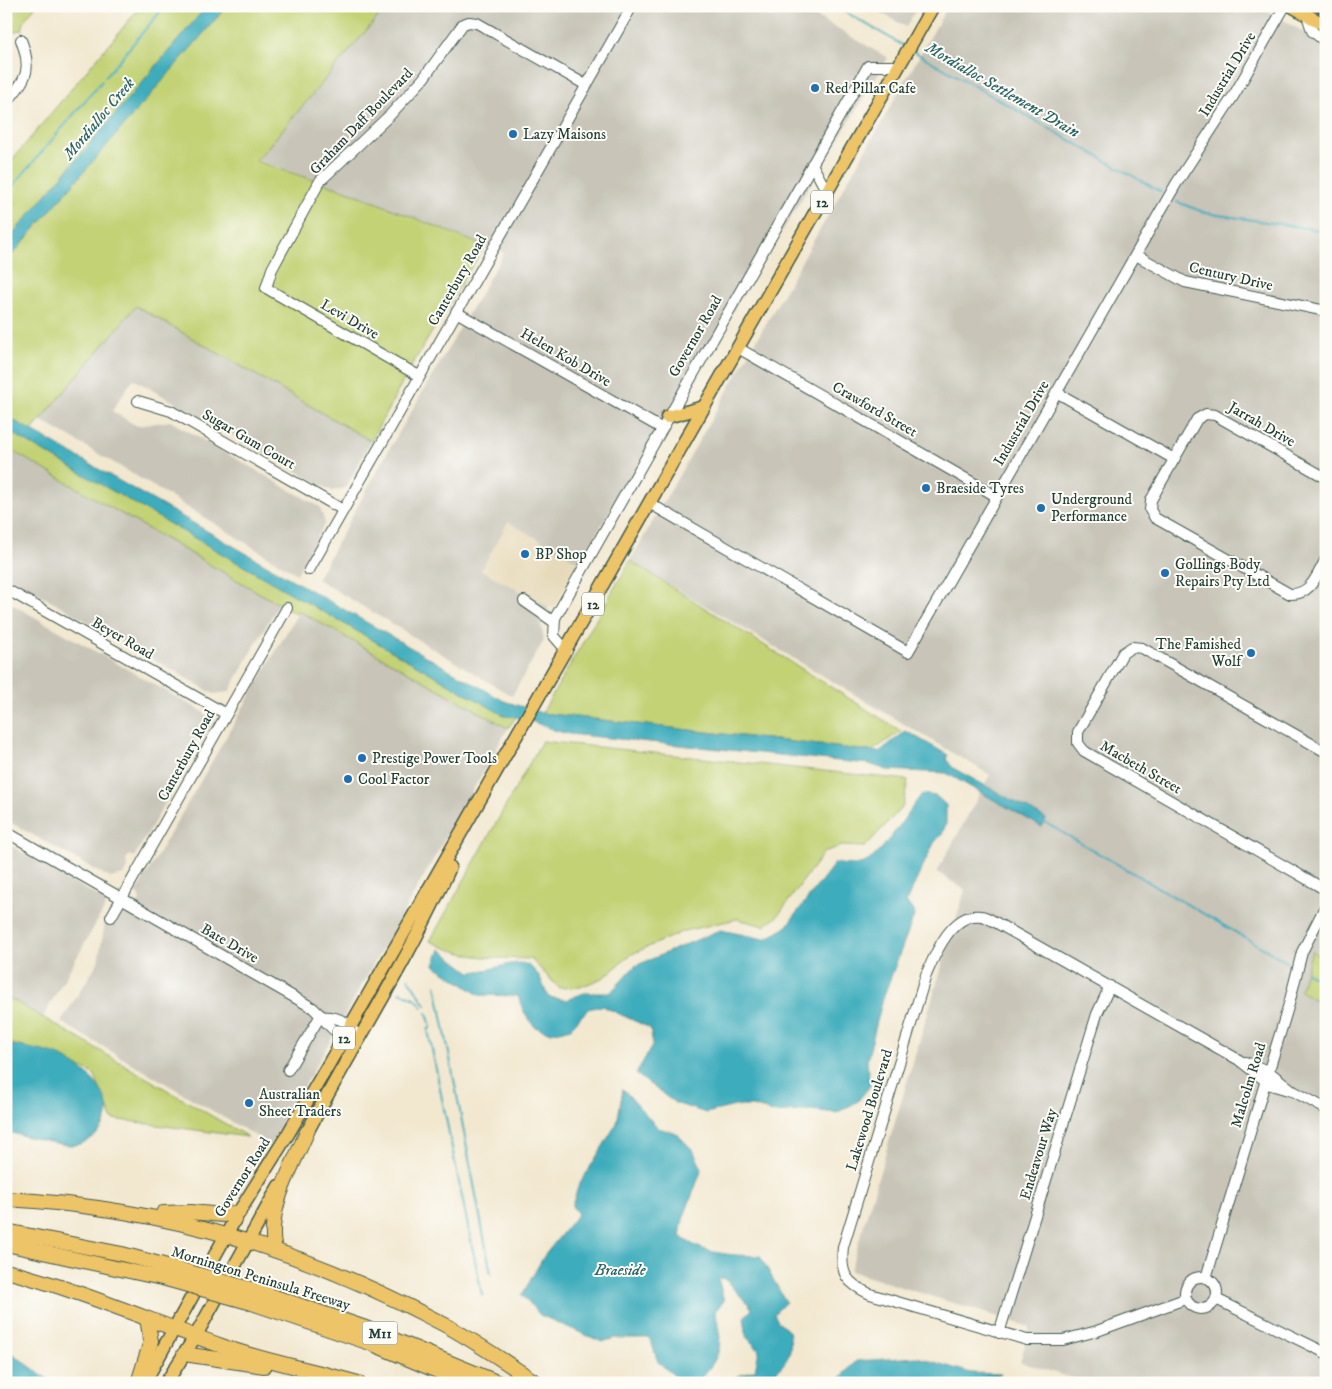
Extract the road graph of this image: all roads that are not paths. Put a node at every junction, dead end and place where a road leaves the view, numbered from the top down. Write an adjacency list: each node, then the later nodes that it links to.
1 (632, 6): 12 (street, Canterbury Road)
2 (933, 6): 11 (main road, Governor Road / 12)
3 (1285, 6): 16 (street, Industrial Drive)
4 (1292, 6): 7 (main road)
5 (1322, 6): 6 (main road)
6 (1326, 8)
7 (1308, 15): 8 (main road); 10 (street)
8 (1326, 26)
9 (20, 40): 13 (street)
10 (1326, 42)
11 (903, 61): 14 (street, Governor Road); 15 (main road, Governor Road / 12)
12 (586, 85): 17 (street, Graham Daff Boulevard); 19 (street, Canterbury Road)
13 (6, 103)
14 (812, 164): 15 (street); 25 (street, Governor Road)
15 (827, 192): 20 (main road, Governor Road / 12)
16 (1136, 255): 18 (street, Century Drive); 22 (street, Industrial Drive)
17 (266, 288): 21 (street, Levi Drive)
18 (1326, 311)
19 (456, 312): 21 (street, Canterbury Road); 25 (street, Helen Kob Drive)
20 (738, 348): 24 (main road, Governor Road / 12); 28 (street, Crawford Street)
21 (419, 376): 30 (street, Canterbury Road)
22 (1056, 392): 26 (street); 28 (street, Industrial Drive)
23 (138, 401): 30 (street, Sugar Gum Court)
24 (704, 407): 25 (main road); 29 (main road, Governor Road / 12)
25 (664, 423): 36 (street, Governor Road)
26 (1174, 459): 27 (street, Jarrah Drive); 31 (street, Jarrah Drive)
27 (1326, 478)
28 (996, 496): 29 (street, Industrial Drive)
29 (649, 503): 37 (main road, Governor Road / 12)
30 (343, 510): 32 (street, Canterbury Road)
31 (1326, 559)
32 (309, 570)
33 (6, 589): 38 (street, Beyer Road)
34 (524, 601): 36 (street)
35 (287, 608): 38 (street, Canterbury Road)
36 (556, 617): 37 (street)
37 (567, 651): 40 (main road, Governor Road / 12)
38 (226, 714): 43 (street, Canterbury Road)
39 (1326, 752): 42 (street, Macbeth Street)
40 (476, 808): 48 (main road, Governor Road / 12); 49 (main road, Governor Road / 12)
41 (6, 832): 43 (street)
42 (1326, 890)
43 (122, 898): 45 (street, Canterbury Road); 47 (street, Bate Drive)
44 (1326, 904): 51 (street, Malcolm Road)
45 (111, 917)
46 (1110, 986): 51 (street, Lakewood Boulevard); 70 (street, Endeavour Way); 70 (street, Lakewood Boulevard)
47 (322, 1016): 48 (street, Bate Drive); 50 (street)
48 (348, 1031): 49 (street, Bate Drive); 55 (main road, Governor Road / 12)
49 (358, 1038): 53 (main road, Governor Road / 12)
50 (288, 1070)
51 (1267, 1076): 52 (street, Lakewood Boulevard); 64 (street, Malcolm Road)
52 (1326, 1109)
53 (307, 1132): 59 (main road, Governor Road / 12); 61 (highway)
54 (6, 1199): 56 (highway)
55 (239, 1212): 56 (highway); 58 (main road, Governor Road / 12)
56 (142, 1214): 58 (highway)
57 (6, 1231): 63 (highway, Mornington Peninsula Freeway / M11)
58 (226, 1235): 59 (highway); 69 (main road, Governor Road / 12)
59 (249, 1241): 61 (highway); 71 (main road, Governor Road / 12)
60 (6, 1244): 63 (highway, Mornington Peninsula Freeway / M11)
61 (275, 1250): 81 (highway)
62 (6, 1271): 68 (highway)
63 (169, 1273): 65 (highway, Mornington Peninsula Freeway / M11, bridge)
64 (1206, 1278): 66 (street); 67 (street)
65 (255, 1297): 79 (highway, Mornington Peninsula Freeway / M11); 80 (highway, Mornington Peninsula Freeway / M11)
66 (1186, 1299): 67 (street); 70 (street, Lakewood Boulevard)
67 (1216, 1299): 72 (street)
68 (147, 1319): 69 (highway); 75 (highway)
69 (175, 1330): 71 (highway); 76 (main road, Governor Road / 12)
70 (999, 1333)
71 (196, 1337): 73 (main road, Governor Road / 12); 74 (highway)
72 (1326, 1353)
73 (184, 1354): 74 (highway); 77 (main road, Governor Road / 12)
74 (295, 1368): 78 (highway)
75 (138, 1383)
76 (144, 1383)
77 (166, 1383)
78 (358, 1383)
79 (466, 1383)
80 (499, 1383)
81 (537, 1383)

